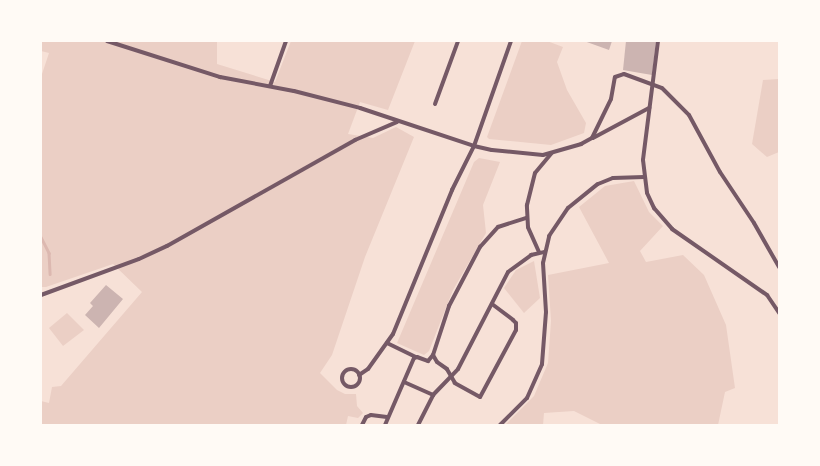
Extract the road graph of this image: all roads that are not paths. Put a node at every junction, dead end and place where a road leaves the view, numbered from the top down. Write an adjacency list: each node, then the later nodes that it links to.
1 (107, 41): 7 (street)
2 (286, 41): 7 (street)
3 (458, 41): 8 (street)
4 (511, 41): 12 (street)
5 (658, 41): 6 (street)
6 (652, 83): 9 (street); 11 (street); 18 (street)
7 (270, 86): 10 (street)
8 (435, 104)
9 (648, 108): 11 (street); 14 (street)
10 (397, 122): 12 (street); 19 (street)
11 (592, 138): 13 (street)
12 (474, 146): 13 (street); 24 (street)
13 (552, 153): 15 (street)
14 (644, 177): 17 (street); 22 (street)
15 (526, 218): 16 (street); 25 (street)
16 (539, 252): 17 (street); 21 (street)
17 (544, 252): 35 (street)
18 (779, 267)
19 (41, 293)
20 (779, 303): 22 (street)
21 (492, 304): 28 (street); 28 (street)
22 (775, 307): 23 (street)
23 (779, 313)
24 (388, 343): 26 (street); 27 (street)
25 (433, 354): 26 (street); 28 (street)
26 (416, 358): 29 (street)
27 (359, 375): 27 (street)
28 (451, 376): 30 (street)
29 (404, 382): 30 (street); 31 (street)
30 (433, 395): 34 (street)
31 (388, 417): 32 (street); 33 (street)
32 (362, 425)
33 (386, 425)
34 (418, 425)
35 (500, 425)

